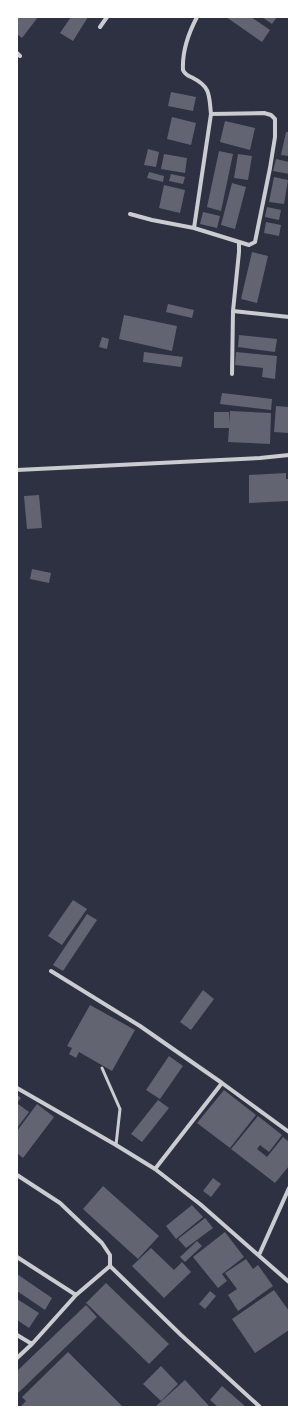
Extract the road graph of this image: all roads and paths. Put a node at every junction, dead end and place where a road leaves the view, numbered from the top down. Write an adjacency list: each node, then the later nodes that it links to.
1 (107, 17): 3 (street)
2 (197, 17): 4 (street)
3 (100, 27)
4 (211, 114): 6 (street); 7 (street)
5 (130, 214): 6 (street)
6 (194, 228): 7 (street)
7 (239, 242): 8 (street)
8 (234, 311): 9 (street); 10 (street)
9 (289, 317)
10 (232, 374)
11 (289, 455): 12 (street)
12 (17, 470)
13 (51, 971): 15 (street)
14 (102, 1068): 18 (lane)
15 (222, 1083): 17 (street); 19 (street)
16 (17, 1088): 18 (street)
17 (289, 1132)
18 (116, 1145): 19 (street)
19 (155, 1169): 22 (street)
20 (17, 1175): 24 (street)
21 (289, 1188): 22 (street)
22 (259, 1255): 25 (street)
23 (17, 1257): 26 (street)
24 (110, 1266): 26 (street); 30 (street)
25 (289, 1282)
26 (76, 1295): 28 (street)
27 (17, 1335): 28 (street)
28 (32, 1344): 29 (street)
29 (17, 1358)
30 (260, 1407)

